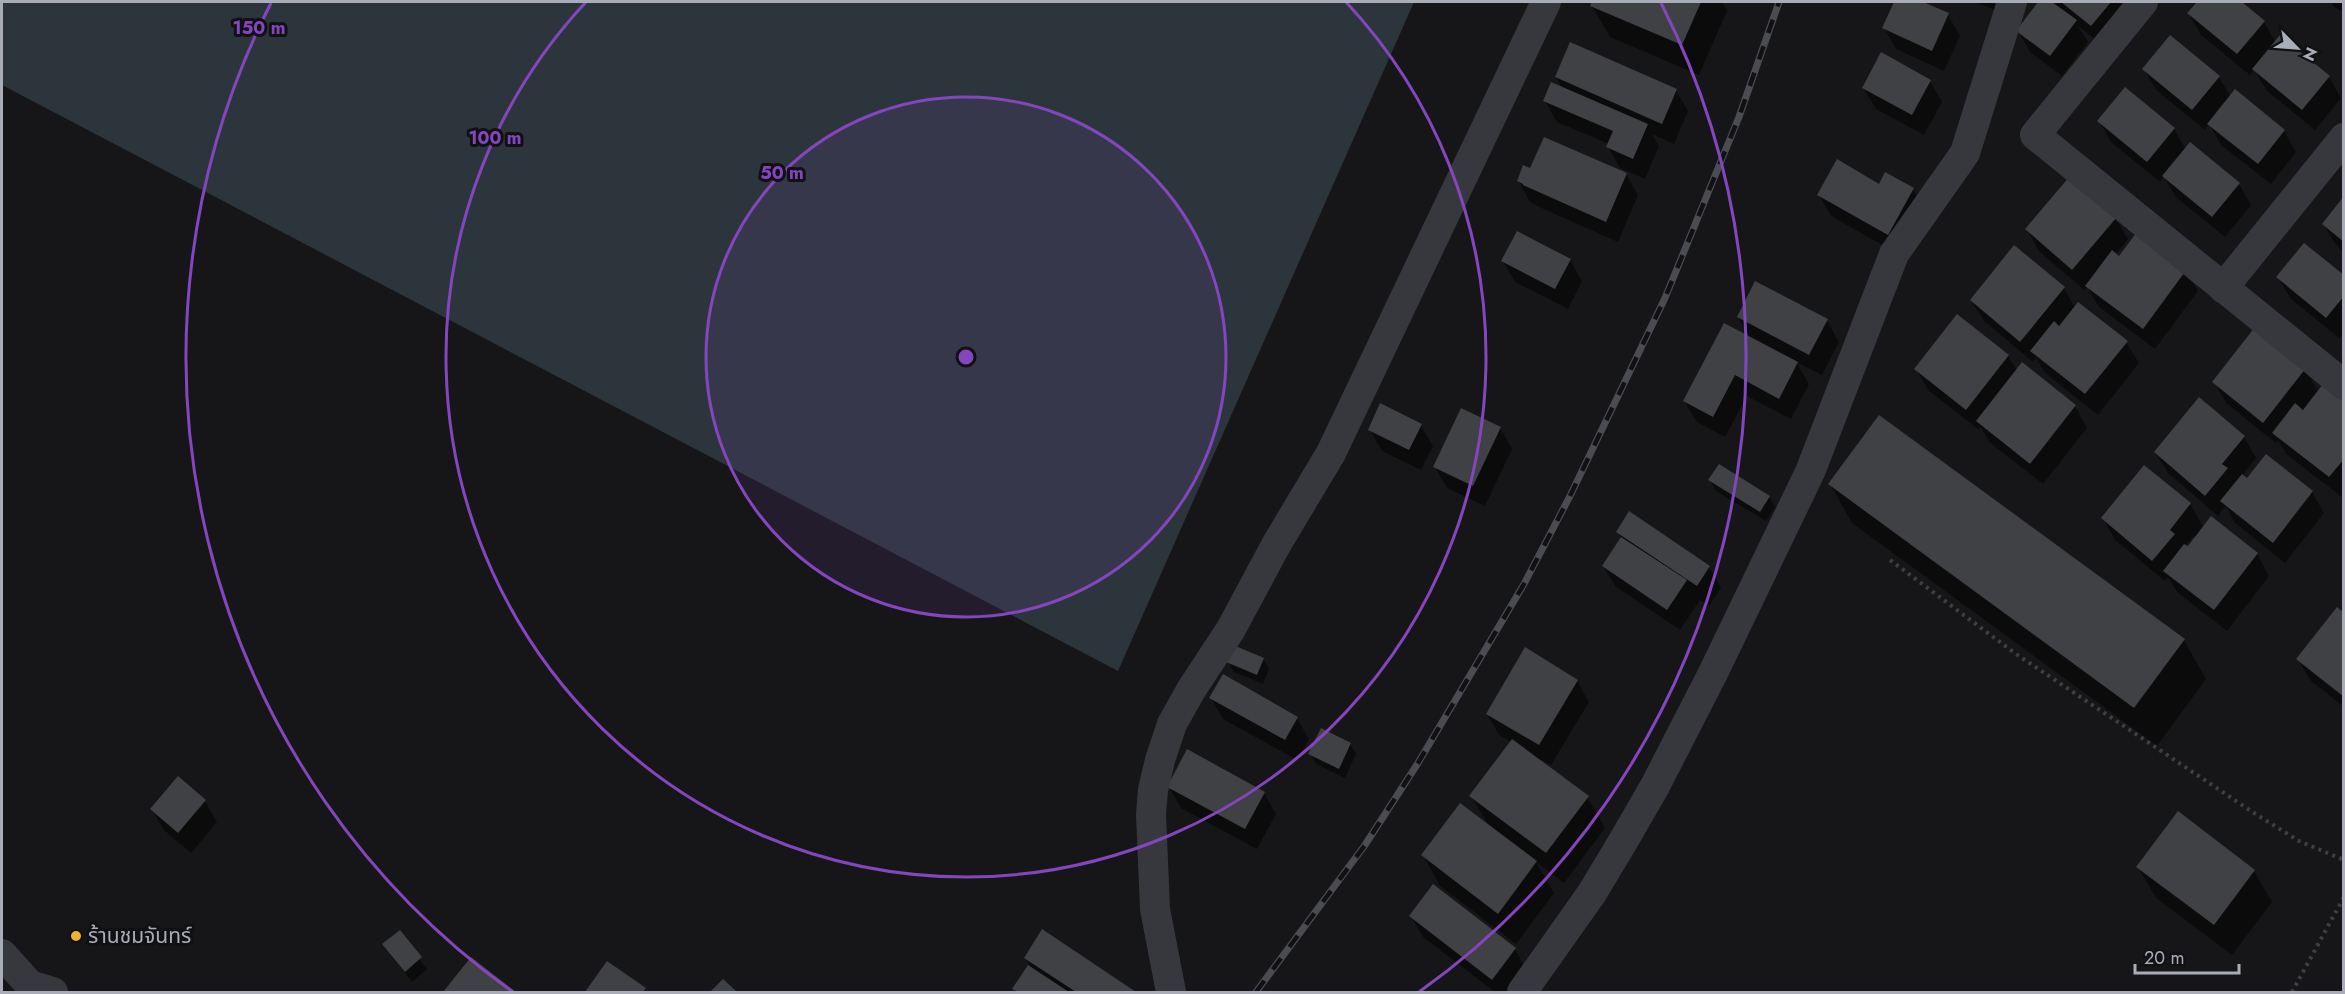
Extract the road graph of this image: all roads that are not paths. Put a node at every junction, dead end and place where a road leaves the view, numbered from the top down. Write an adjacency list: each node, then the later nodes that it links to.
1 (1546, 2): 9 (street)
2 (2012, 2): 10 (street)
3 (2143, 2): 5 (street)
4 (2343, 138): 5 (street)
5 (2223, 288): 6 (street)
6 (2343, 385)
7 (2, 954): 8 (street)
8 (53, 993)
9 (1171, 993)
10 (1522, 993)

